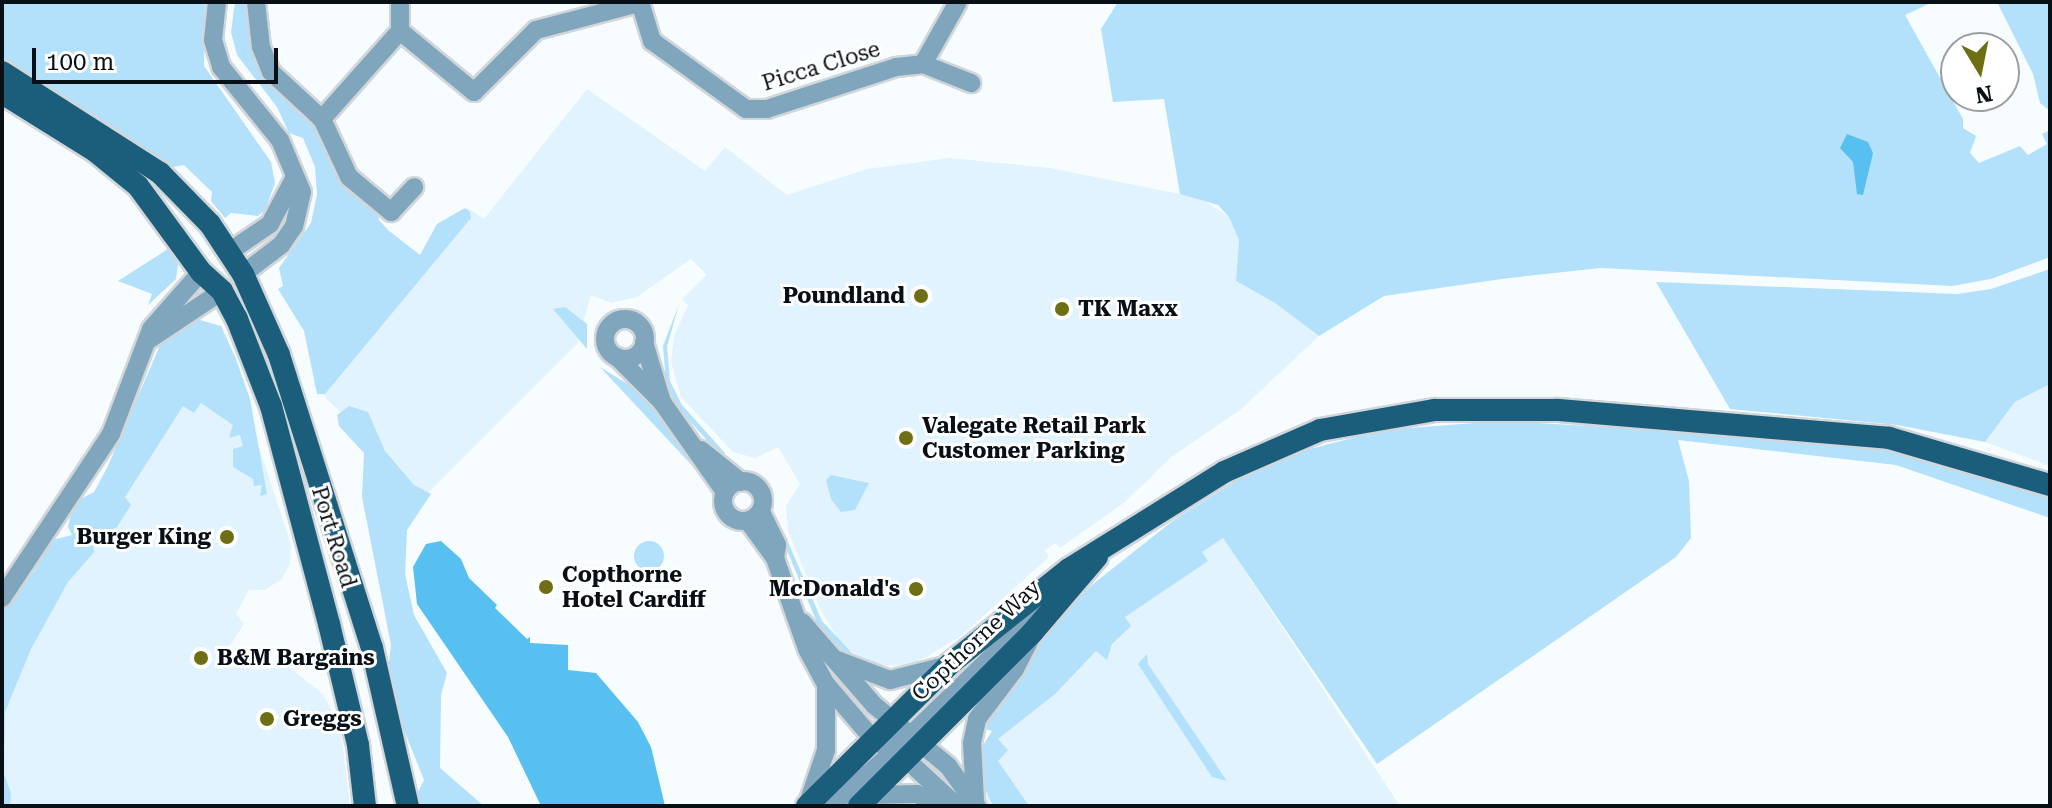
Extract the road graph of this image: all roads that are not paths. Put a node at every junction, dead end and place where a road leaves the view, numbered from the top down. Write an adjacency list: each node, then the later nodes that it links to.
1 (217, 2): 12 (street)
2 (256, 2): 11 (street)
3 (400, 2): 6 (street)
4 (958, 2): 7 (street)
5 (640, 3): 6 (street); 7 (street, Picca Close)
6 (400, 31): 11 (street)
7 (923, 64): 9 (street)
8 (2, 72): 14 (main road, Port Road)
9 (971, 83)
10 (2, 93): 15 (main road, Port Road)
11 (322, 119): 13 (street)
12 (295, 177): 14 (street); 16 (street)
13 (414, 187)
14 (229, 252): 15 (main road); 16 (main road, Port Road)
15 (201, 272): 17 (main road, Port Road); 18 (street)
16 (243, 274): 17 (main road); 38 (main road, Port Road)
17 (222, 291): 18 (street); 37 (main road, Port Road)
18 (150, 339): 27 (street)
19 (644, 342): 20 (street); 20 (street); 21 (street, Copthorne Way)
20 (617, 357): 21 (street, Copthorne Way)
21 (662, 402): 23 (street, Copthorne Way)
22 (2050, 485): 25 (main road)
23 (733, 487): 24 (street, Copthorne Way); 24 (street, Copthorne Way)
24 (754, 516): 28 (street, Copthorne Way)
25 (1100, 552): 26 (main road); 31 (main road)
26 (1078, 584): 29 (main road); 34 (street, Copthorne Way)
27 (2, 598)
28 (802, 622): 30 (street, Copthorne Way); 32 (street, Copthorne Way)
29 (1032, 633): 34 (main road); 36 (street)
30 (828, 654): 31 (street, Copthorne Way); 33 (street, Copthorne Way)
31 (950, 664): 33 (main road)
32 (826, 684): 34 (street, Copthorne Way); 39 (street, Copthorne Way)
33 (891, 721): 34 (main road)
34 (901, 745): 35 (main road); 36 (street); 39 (main road); 40 (street)
35 (865, 800): 41 (street)
36 (970, 805)
37 (365, 806)
38 (408, 806)
39 (807, 806)
40 (831, 806)
41 (942, 806)

